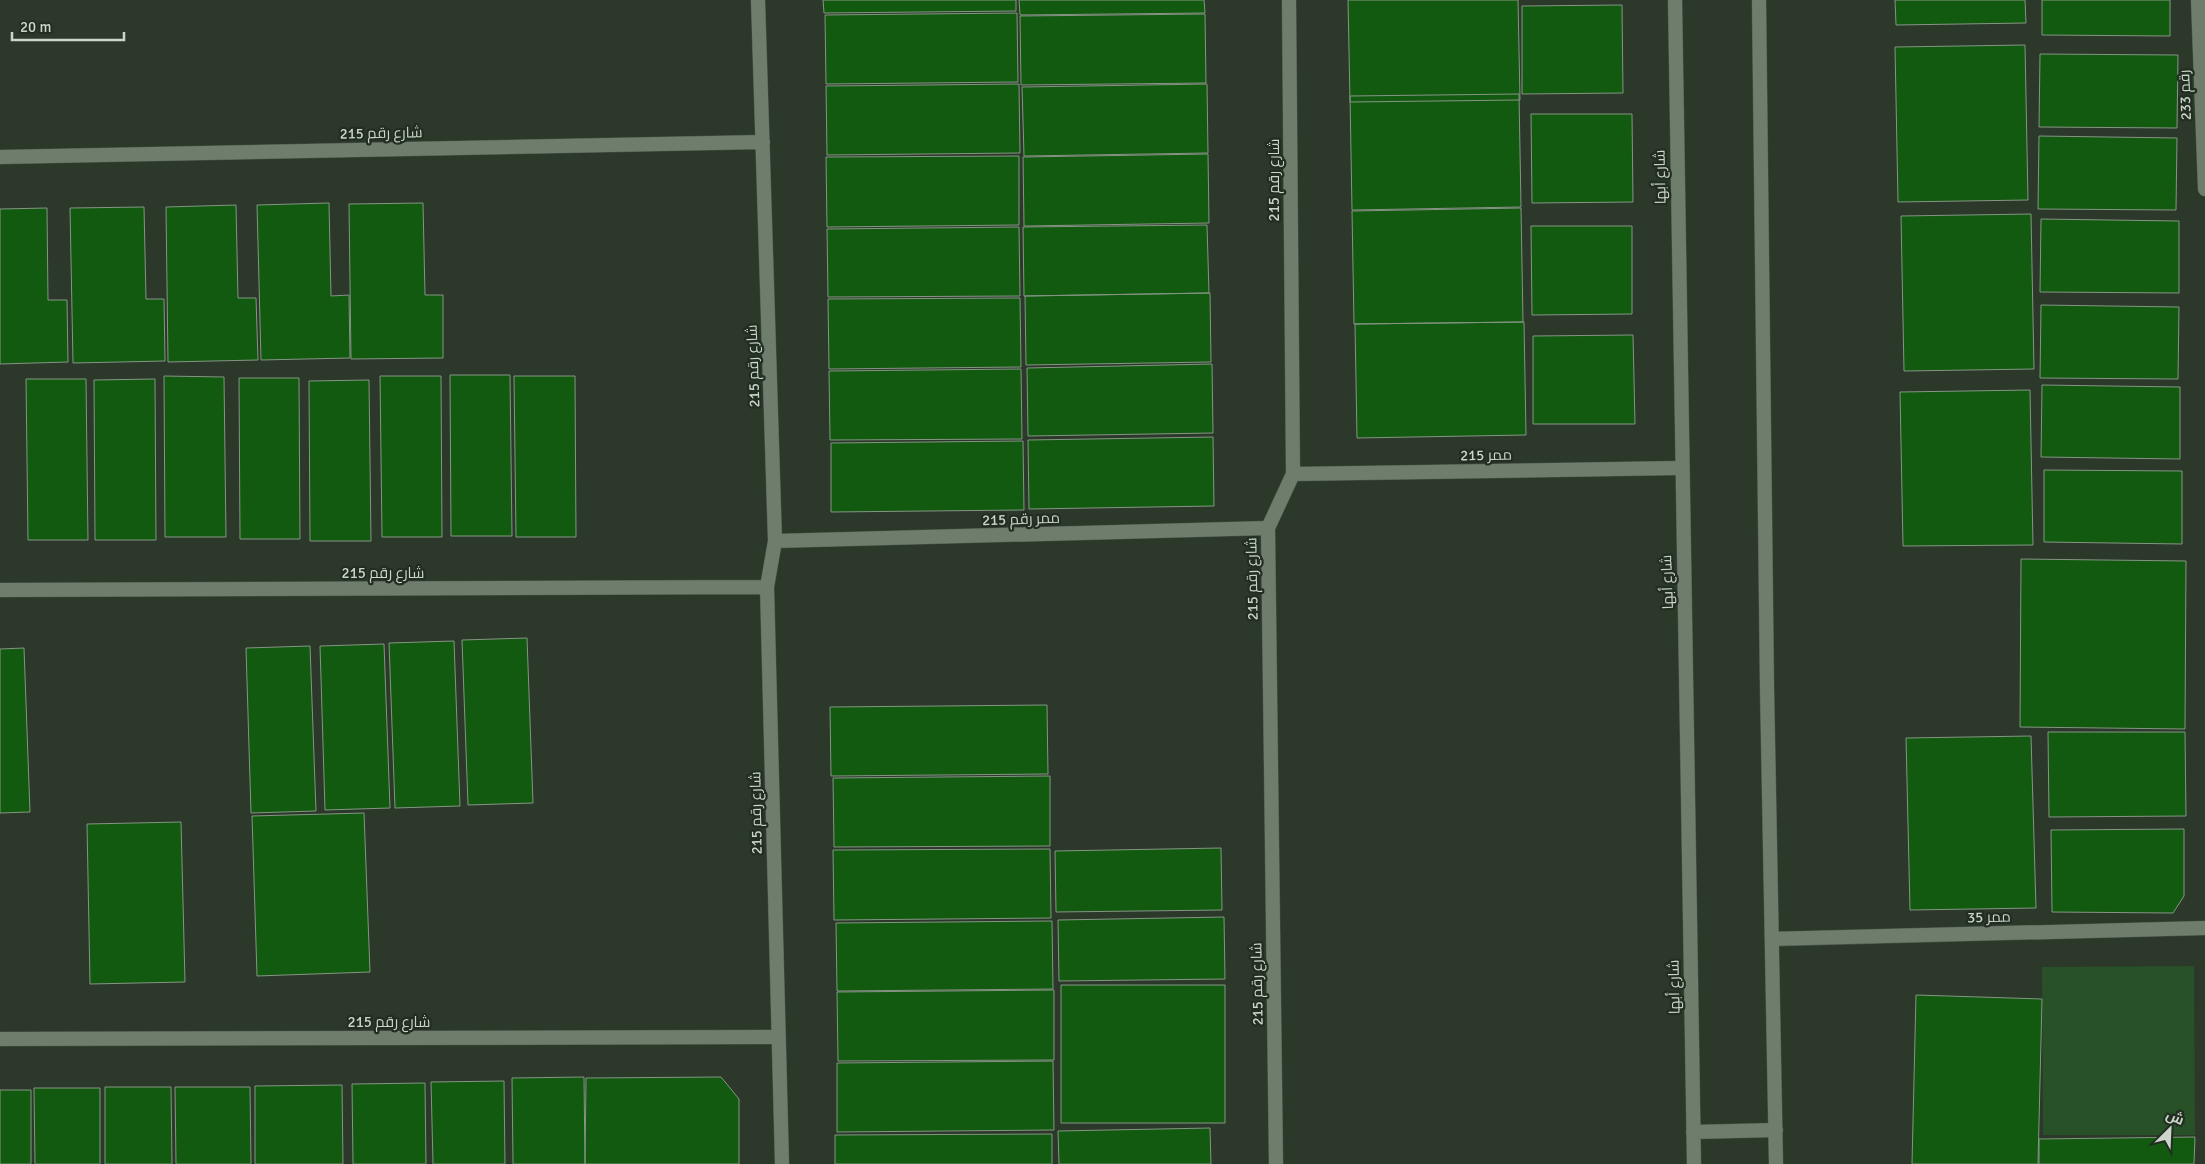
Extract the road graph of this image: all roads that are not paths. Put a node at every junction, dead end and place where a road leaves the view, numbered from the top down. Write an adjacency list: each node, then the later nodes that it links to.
1 (758, 0): 6 (street, شارع رقم 215)
2 (1289, 0): 10 (street, شارع رقم 215)
3 (1675, 0): 9 (street, شارع أبها)
4 (1759, 0): 16 (street)
5 (2198, 0): 8 (street, رقم 233)
6 (762, 142): 7 (street, شارع رقم 215); 12 (street, شارع رقم 215)
7 (0, 156)
8 (2205, 189)
9 (1680, 468): 10 (street, ممر 215); 20 (street, شارع أبها)
10 (1293, 474): 11 (street, شارع رقم 215)
11 (1268, 528): 12 (street, ممر رقم 215); 22 (street, شارع رقم 215)
12 (775, 542): 13 (street, شارع رقم 215)
13 (767, 588): 14 (street, شارع رقم 215); 17 (street, شارع رقم 215)
14 (0, 590)
15 (2205, 928): 16 (street, ممر 35)
16 (1773, 939): 19 (street)
17 (778, 1037): 18 (street, شارع رقم 215); 21 (street, شارع رقم 215)
18 (0, 1039)
19 (1776, 1130): 20 (street); 24 (street)
20 (1693, 1132): 23 (street, شارع أبها)
21 (782, 1164)
22 (1276, 1164)
23 (1694, 1164)
24 (1776, 1164)

